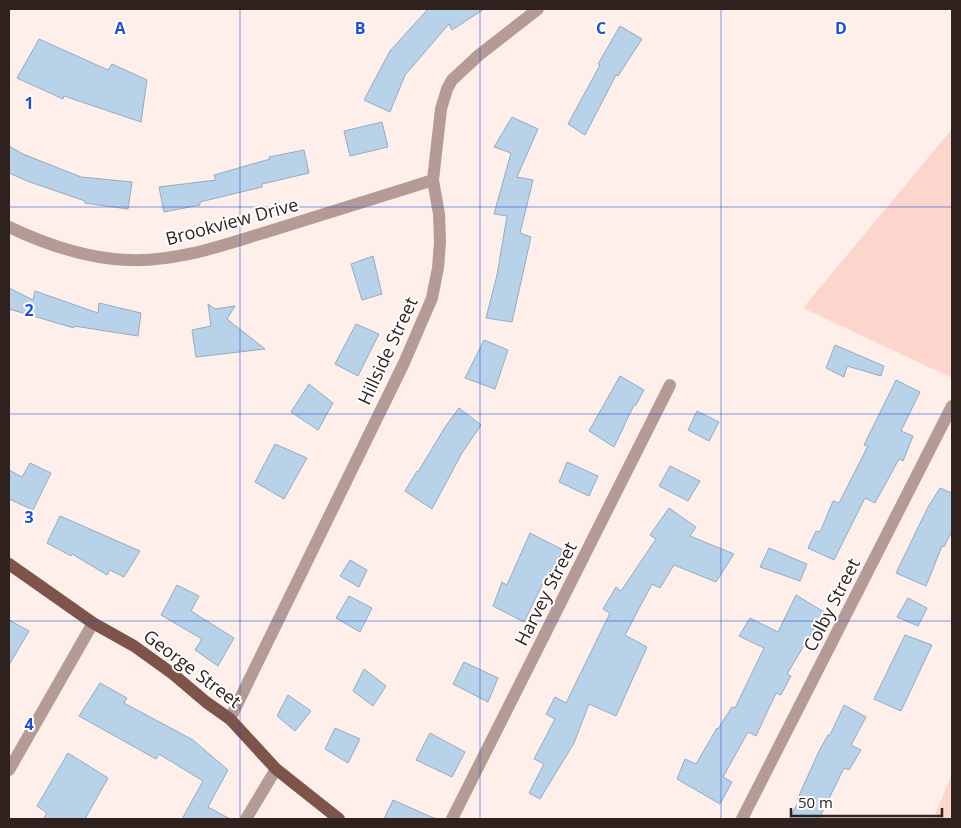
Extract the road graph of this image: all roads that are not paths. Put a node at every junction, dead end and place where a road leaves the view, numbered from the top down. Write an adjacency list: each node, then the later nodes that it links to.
1 (538, 9): 2 (street, Hillside Street)
2 (433, 180): 3 (street, Brookview Drive); 8 (street, Hillside Street)
3 (9, 227)
4 (670, 385): 13 (street, Harvey Street)
5 (952, 406): 14 (street, Colby Street)
6 (9, 564): 7 (main road, George Street)
7 (93, 623): 8 (main road, George Street); 10 (street)
8 (230, 719): 9 (main road, George Street)
9 (276, 769): 11 (street); 12 (main road, George Street)
10 (9, 770)
11 (246, 819)
12 (339, 819)
13 (452, 819)
14 (742, 819)

